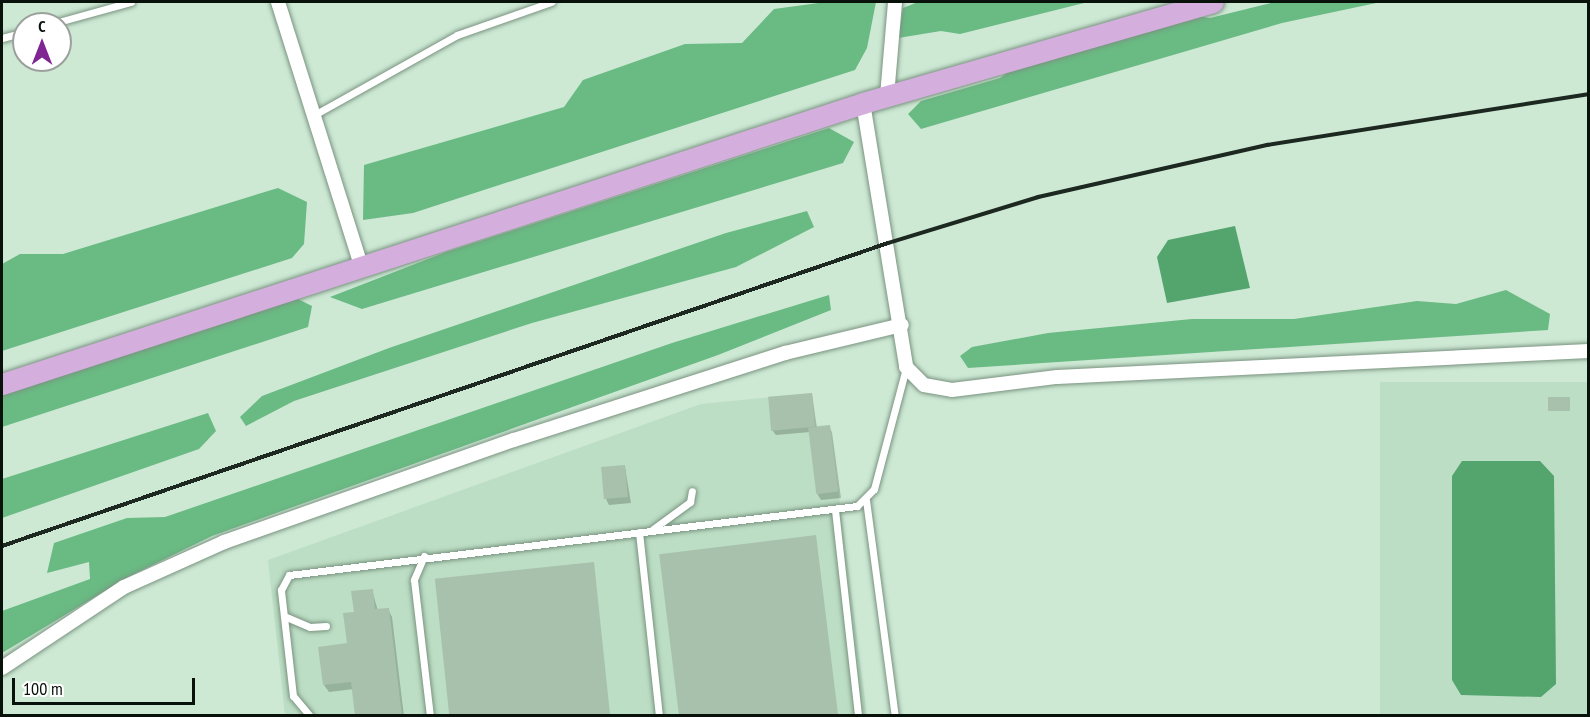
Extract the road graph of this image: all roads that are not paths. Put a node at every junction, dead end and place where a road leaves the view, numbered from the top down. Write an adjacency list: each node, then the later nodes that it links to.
1 (131, 2): 6 (lane)
2 (278, 2): 9 (street)
3 (551, 2): 9 (lane)
4 (895, 2): 7 (street)
5 (1213, 2): 7 (main road)
6 (72, 18)
7 (887, 96): 8 (main road)
8 (863, 103): 10 (main road); 11 (street)
9 (314, 115): 10 (street)
10 (362, 268): 14 (main road)
11 (902, 325): 13 (street); 23 (street)
12 (1588, 351): 13 (street)
13 (906, 367): 16 (lane)
14 (2, 384)
15 (692, 491): 18 (lane)
16 (866, 500): 17 (lane); 28 (lane)
17 (835, 510): 18 (lane); 27 (lane)
18 (651, 531): 19 (lane)
19 (639, 532): 20 (lane); 26 (lane)
20 (424, 556): 21 (lane); 25 (lane)
21 (284, 616): 22 (lane); 24 (lane)
22 (326, 626)
23 (2, 668)
24 (310, 716)
25 (430, 716)
26 (659, 716)
27 (858, 716)
28 (895, 716)

